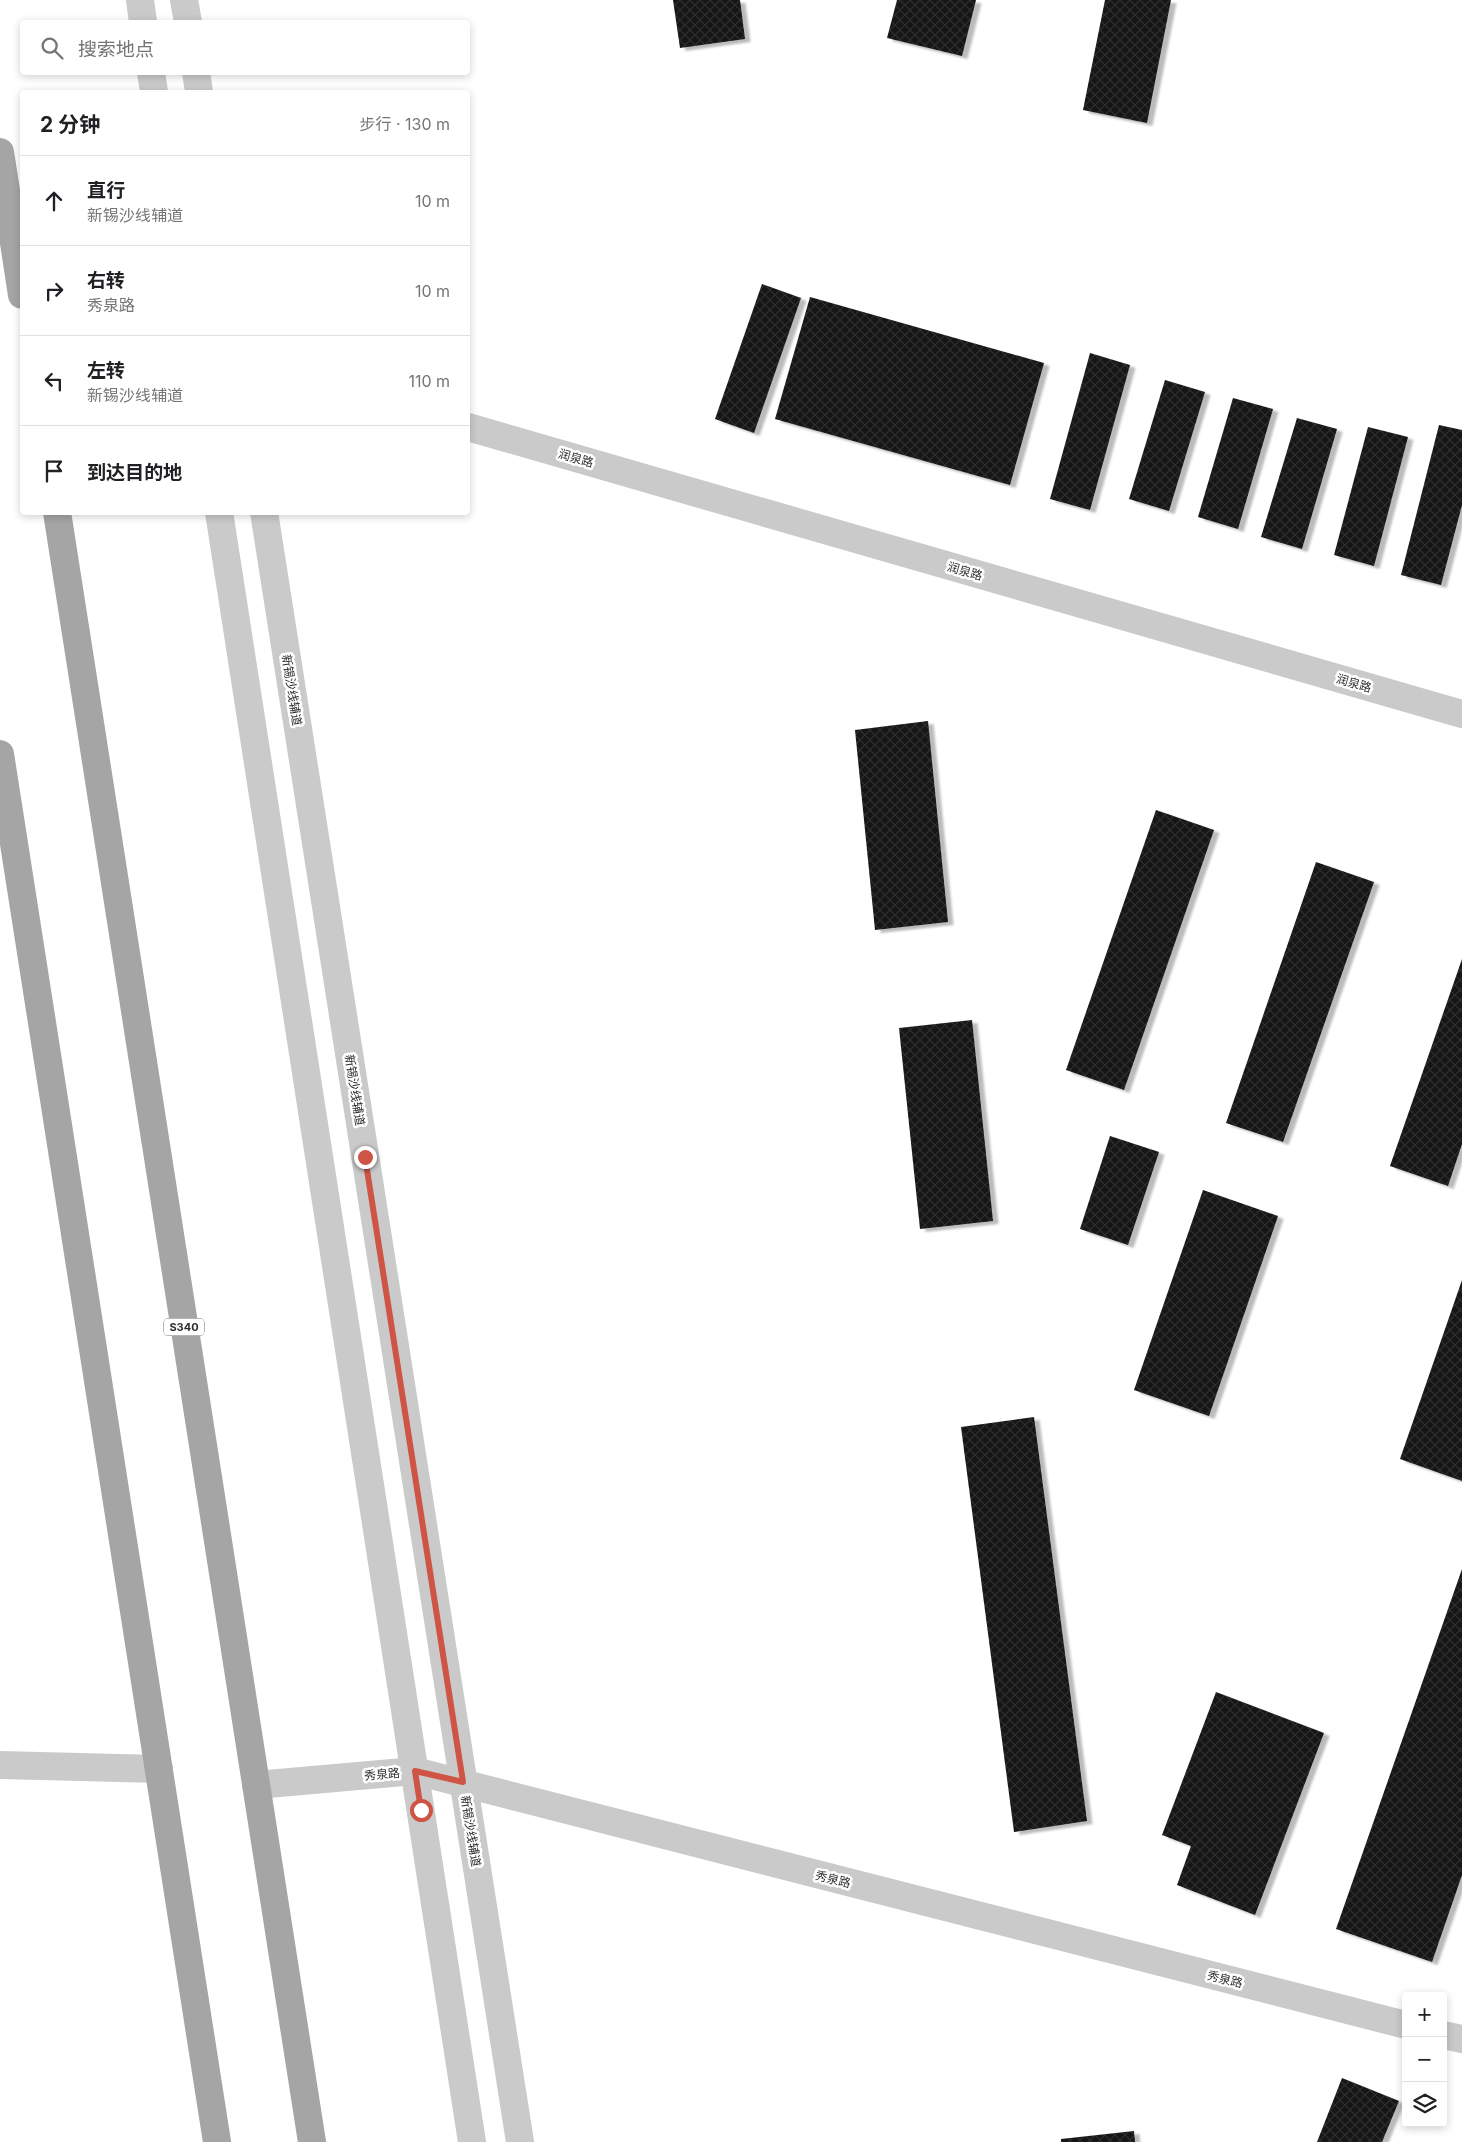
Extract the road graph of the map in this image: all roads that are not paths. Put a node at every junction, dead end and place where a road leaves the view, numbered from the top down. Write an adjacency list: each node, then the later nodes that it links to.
1 (140, 0): 3 (street)
2 (184, 0): 4 (street)
3 (143, 20)
4 (188, 20)
5 (151, 75): 7 (street)
6 (196, 75): 8 (street)
7 (154, 90)
8 (199, 90)
9 (0, 152): 10 (main road)
10 (20, 282)
11 (470, 428): 15 (street, 润泉路)
12 (56, 515): 21 (main road, S340)
13 (220, 515): 19 (street)
14 (264, 515): 20 (street, 新锡沙线辅道)
15 (1462, 714)
16 (0, 754): 18 (main road)
17 (0, 1765): 18 (street)
18 (159, 1769): 25 (main road)
19 (415, 1771): 20 (street, 秀泉路); 21 (street, 秀泉路); 27 (street)
20 (463, 1782): 22 (street, 秀泉路); 28 (street, 新锡沙线辅道)
21 (256, 1784): 26 (main road, S340)
22 (1402, 2024)
23 (1447, 2035): 24 (street)
24 (1462, 2039)
25 (218, 2142)
26 (312, 2142)
27 (472, 2142)
28 (520, 2142)

